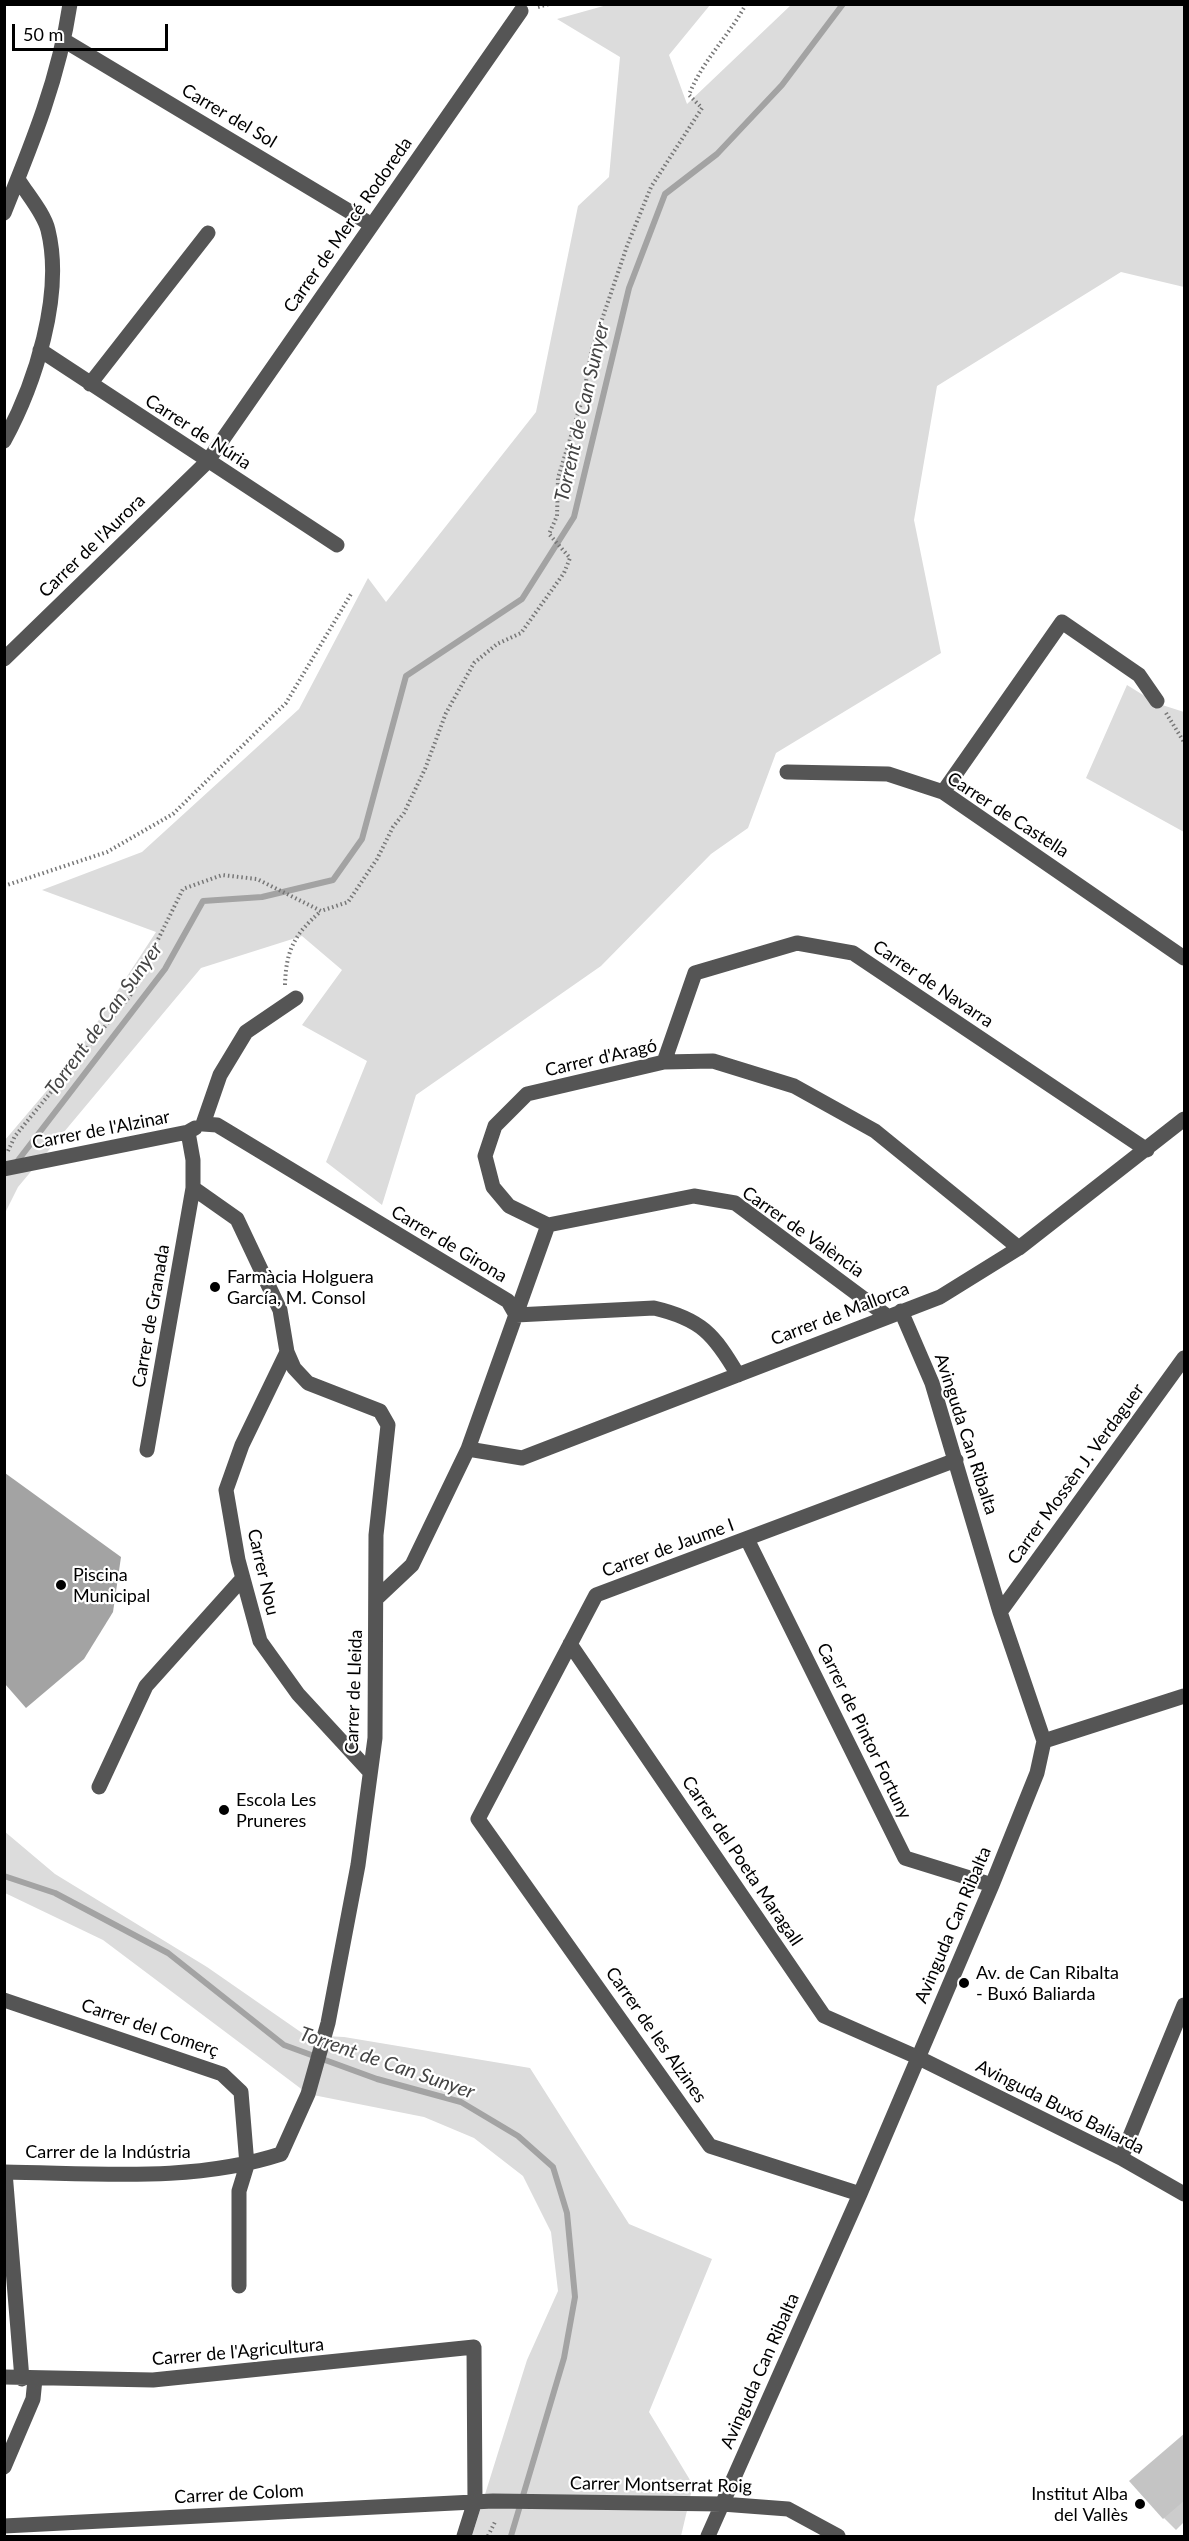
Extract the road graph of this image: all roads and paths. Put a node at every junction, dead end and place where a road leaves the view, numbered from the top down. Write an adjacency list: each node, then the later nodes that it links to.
1 (70, 4): 4 (street)
2 (746, 4): 21 (path)
3 (521, 11): 7 (street, Carrer de Mercé Rodoreda)
4 (65, 41): 5 (street); 7 (street, Carrer del Sol)
5 (18, 179): 6 (street); 9 (street)
6 (4, 213)
7 (372, 225): 12 (street, Carrer de Mercé Rodoreda)
8 (208, 233): 10 (street)
9 (40, 350): 10 (street, Carrer de Núria); 11 (street)
10 (90, 384): 12 (street, Carrer de Núria)
11 (4, 441)
12 (207, 462): 13 (street, Carrer de Núria); 15 (street, Carrer de l'Aurora)
13 (337, 545)
14 (351, 594): 20 (path)
15 (4, 659)
16 (1157, 701): 17 (path); 19 (street)
17 (1185, 742)
18 (787, 772): 19 (street, Carrer de Castella)
19 (943, 792): 22 (street, Carrer de Castella)
20 (4, 886)
21 (321, 911): 23 (path); 29 (path)
22 (1185, 958)
23 (290, 1002): 26 (street)
24 (664, 1062): 28 (street, Carrer de Navarra); 31 (street, Carrer d'Aragó); 32 (street, Carrer d'Aragó)
25 (1185, 1119): 28 (street, Carrer de Mallorca)
26 (203, 1124): 27 (street, Carrer de l'Alzinar); 34 (street, Carrer de Girona)
27 (188, 1132): 29 (street, Carrer de l'Alzinar); 30 (street, Carrer de Granada)
28 (1147, 1150): 32 (street, Carrer de Mallorca)
29 (5, 1163)
30 (193, 1188): 35 (street); 39 (street, Carrer de Granada)
31 (548, 1225): 33 (street, Carrer de València); 34 (street)
32 (1019, 1248): 33 (street, Carrer de Mallorca)
33 (894, 1314): 37 (street, Carrer de Mallorca); 40 (street, Avinguda Can Ribalta)
34 (516, 1315): 37 (street); 38 (street)
35 (286, 1352): 42 (street, Carrer Nou); 43 (street)
36 (1185, 1358): 44 (street, Carrer Mossèn J. Verdaguer)
37 (738, 1375): 38 (street, Carrer de Mallorca)
38 (468, 1449): 43 (street)
39 (147, 1450)
40 (956, 1460): 41 (street, Carrer de Jaume I); 44 (street, Avinguda Can Ribalta)
41 (747, 1539): 45 (street, Carrer de Jaume I); 51 (street, Carrer de Pintor Fortuny)
42 (243, 1578): 48 (street, Carrer Nou); 49 (street)
43 (377, 1598): 48 (street, Carrer de Lleida)
44 (1000, 1612): 47 (street, Avinguda Can Ribalta)
45 (570, 1644): 50 (street, Carrer de Jaume I); 54 (street, Carrer del Poeta Maragall)
46 (1185, 1696): 47 (street)
47 (1044, 1741): 51 (street, Avinguda Can Ribalta)
48 (370, 1772): 56 (street, Carrer de Lleida)
49 (99, 1787)
50 (478, 1819): 58 (street, Carrer de les Alzines)
51 (992, 1885): 54 (street, Avinguda Can Ribalta)
52 (4, 2000): 56 (street, Carrer del Comerç)
53 (1185, 2005): 55 (street)
54 (917, 2057): 55 (street, Avinguda Buxó Baliarda); 58 (street, Avinguda Can Ribalta)
55 (1121, 2158): 59 (street, Avinguda Buxó Baliarda)
56 (247, 2165): 57 (street, Carrer de la Indústria); 60 (street)
57 (5, 2172): 62 (street)
58 (860, 2194): 65 (street, Avinguda Can Ribalta)
59 (1185, 2194)
60 (238, 2286)
61 (4, 2377): 62 (street, Carrer de l'Agricultura)
62 (28, 2379): 63 (street); 64 (street, Carrer de l'Agricultura)
63 (4, 2467)
64 (475, 2501): 65 (street, Carrer Montserrat Roig); 66 (street, Carrer de Colom); 67 (street)
65 (722, 2504): 68 (street, Avinguda Can Ribalta); 69 (street, Carrer Montserrat Roig)
66 (4, 2526)
67 (464, 2536)
68 (708, 2536)
69 (838, 2536)

